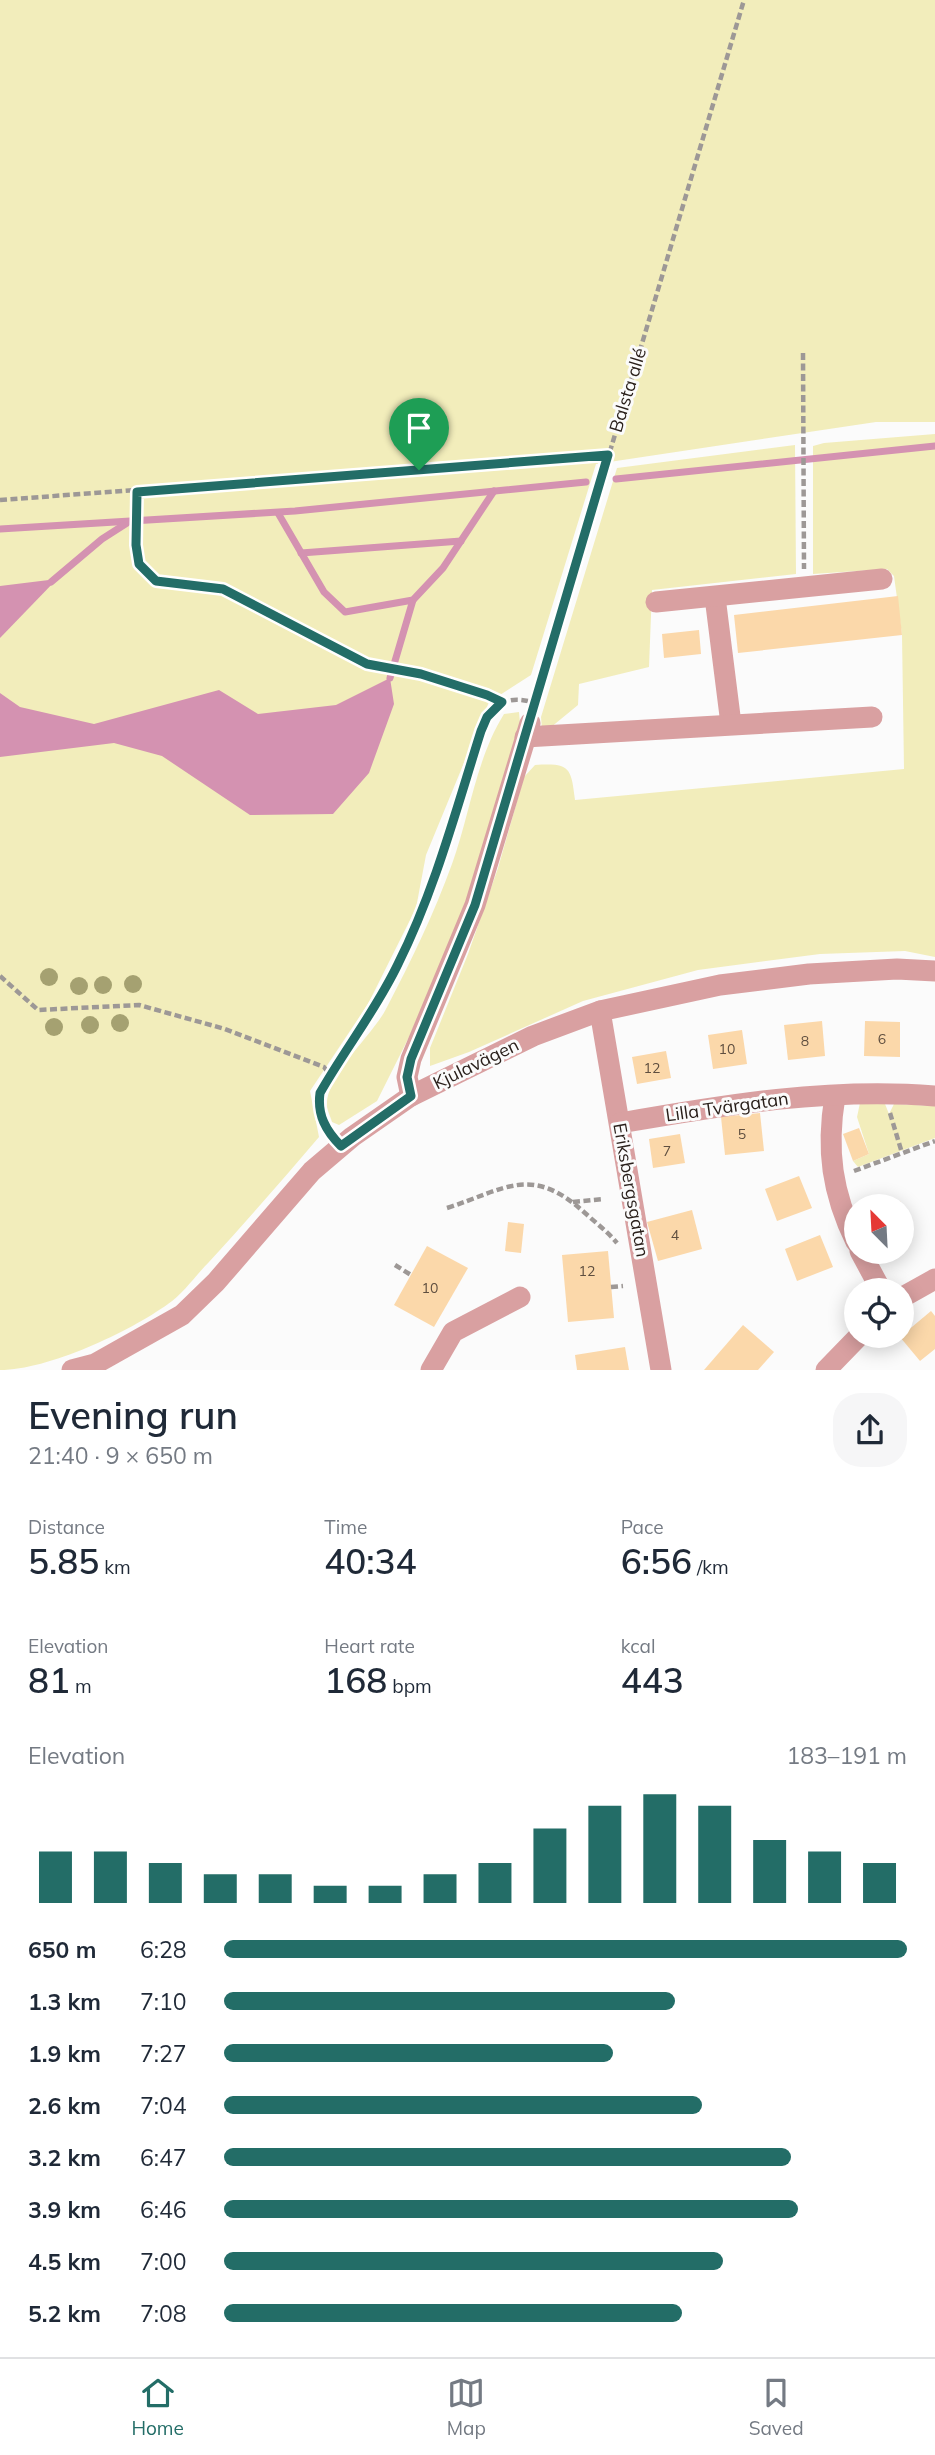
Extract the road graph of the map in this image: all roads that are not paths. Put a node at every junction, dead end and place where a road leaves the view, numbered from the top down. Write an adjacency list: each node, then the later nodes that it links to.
1 (882, 579): 2 (street)
2 (715, 597): 3 (street); 5 (street)
3 (656, 602)
4 (872, 717): 5 (street)
5 (731, 724): 8 (street)
6 (935, 971): 7 (street, Kjulavägen)
7 (600, 1011): 8 (street, Kjulavägen); 11 (street, Eriksbergsgatan)
8 (411, 1096): 17 (street, Kjulavägen)
9 (835, 1096): 10 (street, Lilla Tvärgatan); 11 (street, Lilla Tvärgatan); 12 (street)
10 (935, 1096)
11 (620, 1123): 20 (street, Eriksbergsgatan)
12 (844, 1212)
13 (935, 1279): 14 (street)
14 (914, 1291)
15 (520, 1297): 19 (street)
16 (847, 1348): 21 (street)
17 (98, 1367): 18 (street, Kjulavägen)
18 (72, 1370)
19 (431, 1370)
20 (661, 1370)
21 (826, 1370)

